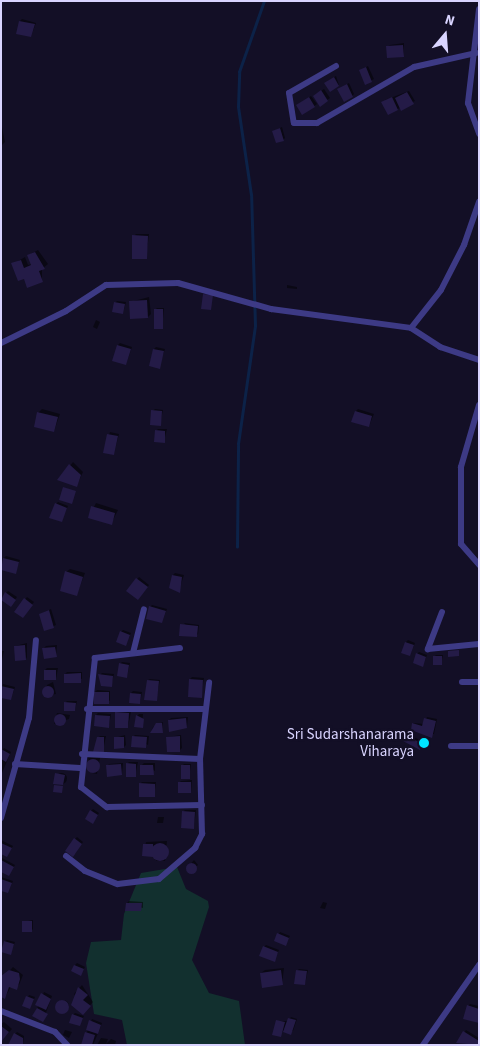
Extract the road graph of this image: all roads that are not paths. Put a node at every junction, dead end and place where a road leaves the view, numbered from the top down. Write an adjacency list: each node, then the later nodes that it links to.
1 (479, 9): 2 (street)
2 (476, 53): 3 (street); 4 (street)
3 (336, 66)
4 (479, 134)
5 (479, 202): 6 (street)
6 (411, 328): 7 (street); 8 (street)
7 (1, 343)
8 (479, 360)
9 (479, 405): 10 (street)
10 (479, 565)
11 (144, 609): 16 (street)
12 (442, 612): 14 (street)
13 (36, 640): 26 (street)
14 (479, 644)
15 (180, 648): 16 (street)
16 (133, 653): 21 (street)
17 (462, 682): 18 (street)
18 (479, 682)
19 (209, 683): 20 (street)
20 (205, 709): 21 (street); 25 (street)
21 (87, 710): 24 (street)
22 (451, 746): 23 (street)
23 (479, 746)
24 (82, 754): 25 (street); 27 (street)
25 (200, 759): 28 (street)
26 (15, 764): 27 (street); 29 (street)
27 (80, 768): 28 (street)
28 (202, 805): 30 (street)
29 (1, 818)
30 (66, 856)
31 (479, 965): 34 (street)
32 (1, 1011): 33 (street)
33 (67, 1045)
34 (423, 1045)

